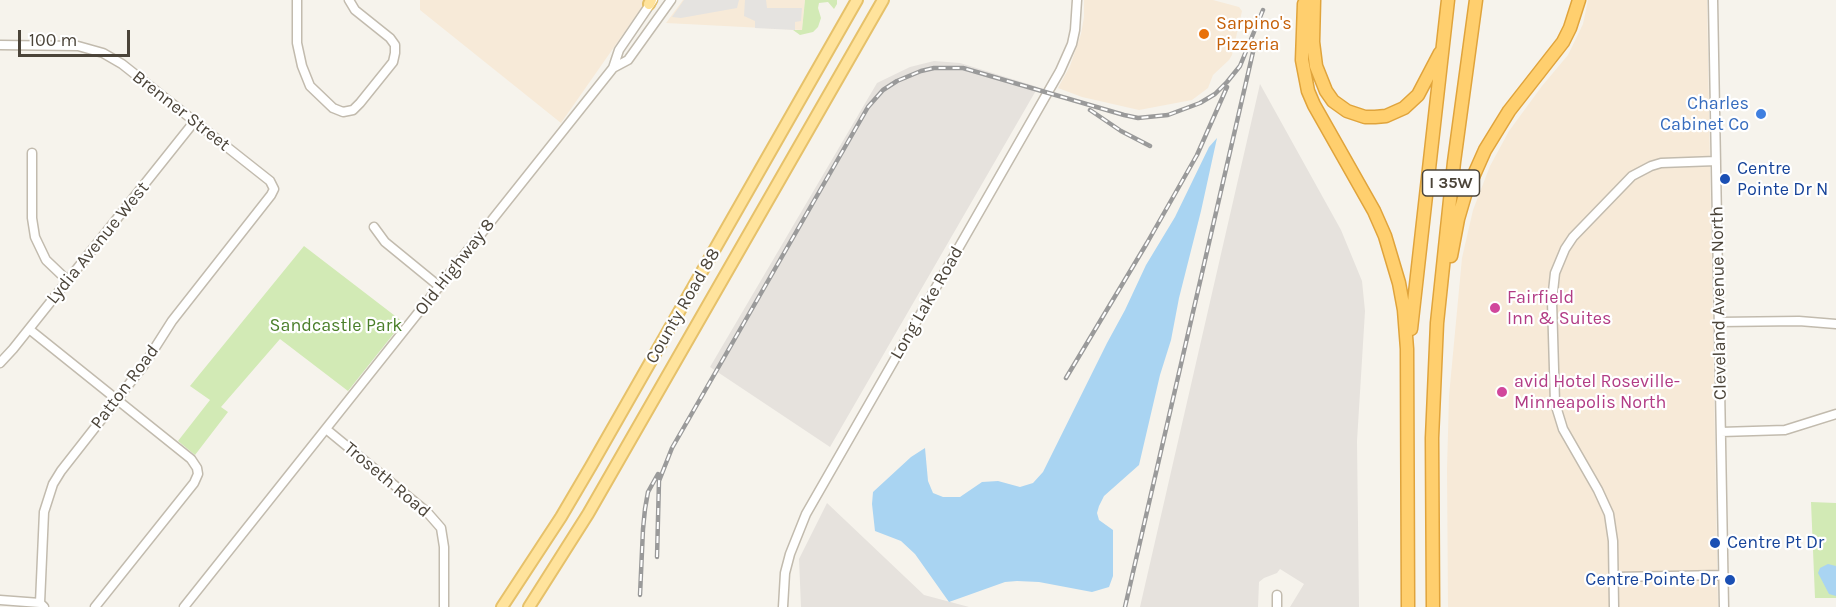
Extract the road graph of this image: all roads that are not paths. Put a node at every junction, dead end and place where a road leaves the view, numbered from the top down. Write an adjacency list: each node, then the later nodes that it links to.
1 (297, 0): 2 (street)
2 (349, 0)
3 (671, 0): 17 (street, Old Highway 8)
4 (856, 0): 14 (main road, County Road 88)
5 (883, 0): 44 (main road, County Road 88)
6 (1077, 0): 45 (street, Long Lake Road)
7 (1306, 0): 29 (highway)
8 (1314, 0): 16 (highway)
9 (1448, 0): 16 (highway, I 35W)
10 (1476, 0): 30 (highway, I 35W)
11 (1580, 0): 30 (highway)
12 (1713, 0): 20 (street, Cleveland Avenue North)
13 (651, 1): 17 (street, Old Highway 8)
14 (851, 5): 43 (main road, County Road 88)
15 (0, 45): 18 (street, Brenner Street)
16 (1443, 47): 29 (highway, I 35W)
17 (613, 68): 24 (street, Old Highway 8)
18 (194, 122): 21 (street, Brenner Street); 23 (street, Lydia Avenue West)
19 (32, 153): 23 (street)
20 (1716, 161): 25 (street, Cleveland Avenue North); 36 (street)
21 (272, 195): 31 (street, Patton Road)
22 (374, 226): 24 (street)
23 (68, 281): 27 (street, Lydia Avenue West)
24 (440, 287): 33 (street, Old Highway 8)
25 (1719, 322): 26 (street); 34 (street, Cleveland Avenue North)
26 (1836, 324)
27 (29, 329): 28 (street, Lydia Avenue West); 31 (street)
28 (0, 363)
29 (1407, 366): 47 (highway, I 35W)
30 (1435, 367): 48 (highway, I 35W)
31 (117, 399): 39 (street, Patton Road); 40 (street)
32 (1836, 414): 34 (street)
33 (326, 429): 41 (street, Old Highway 8); 42 (street, Troseth Road)
34 (1721, 432): 35 (street, Cleveland Avenue North)
35 (1724, 575): 36 (street); 50 (street, Cleveland Avenue North)
36 (1614, 577): 49 (street)
37 (1277, 595): 46 (street)
38 (0, 600): 39 (street)
39 (42, 605)
40 (95, 607)
41 (184, 607)
42 (444, 607)
43 (502, 607)
44 (529, 607)
45 (783, 607)
46 (1277, 607)
47 (1408, 607)
48 (1433, 607)
49 (1614, 607)
50 (1724, 607)

